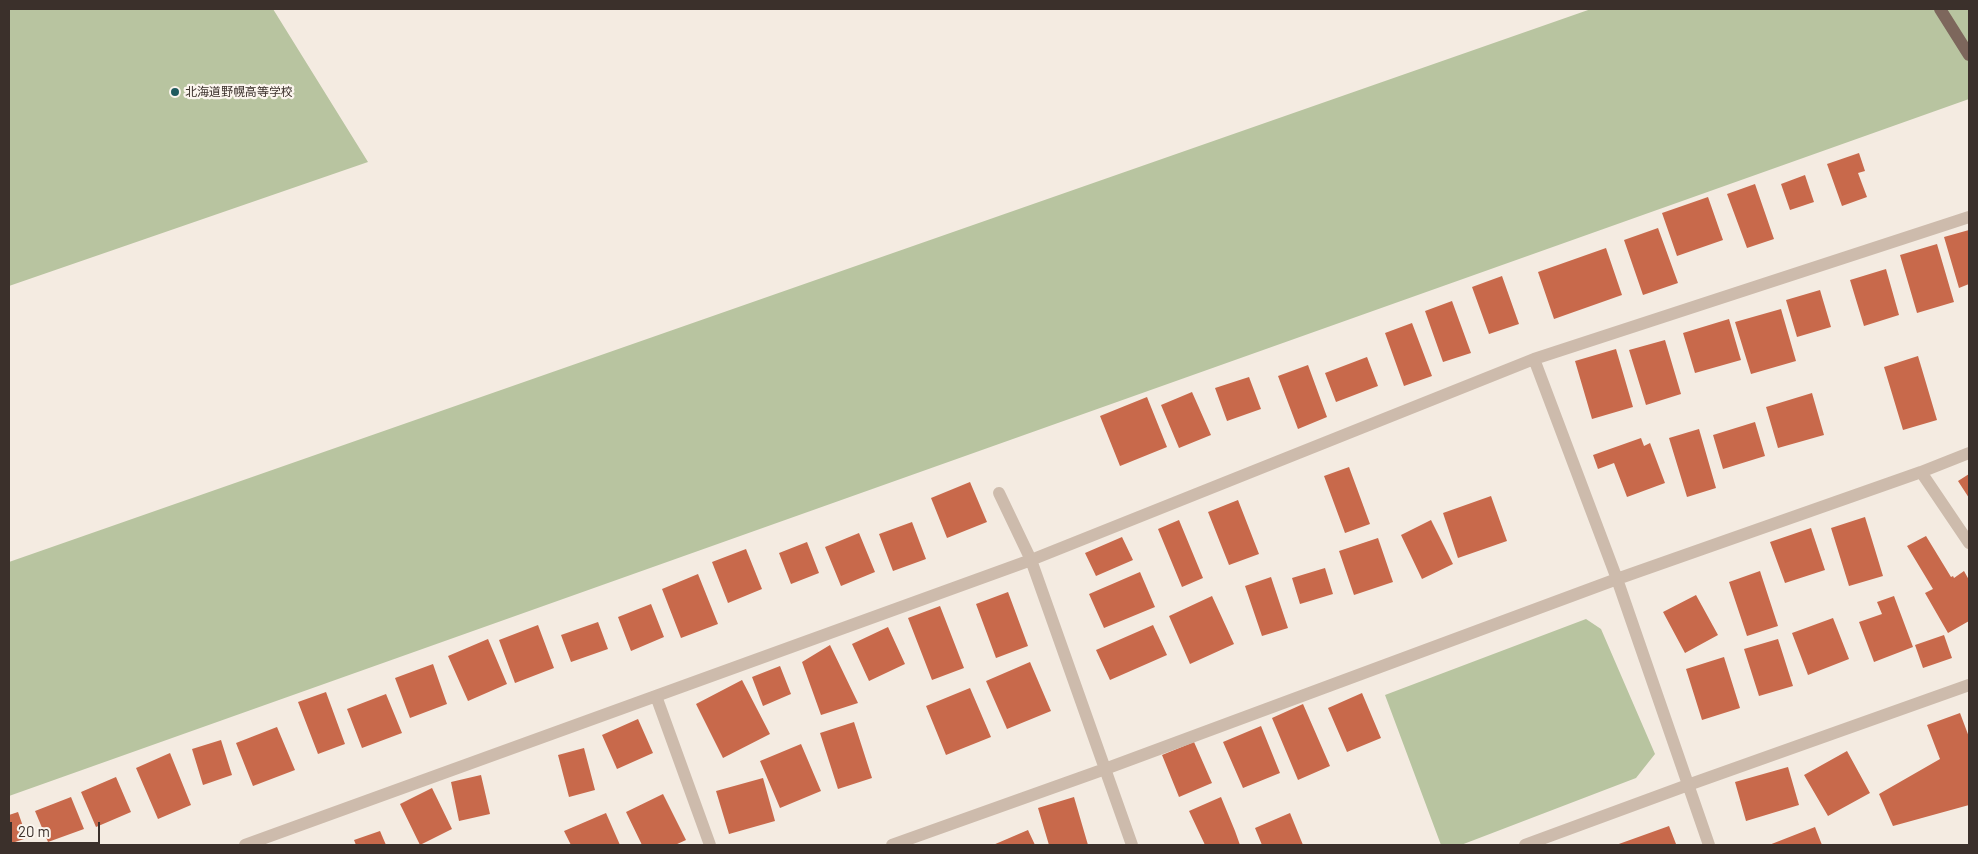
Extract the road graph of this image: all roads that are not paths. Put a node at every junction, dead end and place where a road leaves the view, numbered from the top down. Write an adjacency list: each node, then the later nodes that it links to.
1 (1940, 9): 2 (main road)
2 (1969, 55)
3 (1969, 217): 4 (street)
4 (1534, 359): 9 (street); 10 (street)
5 (1969, 453): 6 (street)
6 (1921, 472): 8 (street); 10 (street)
7 (999, 493): 9 (street)
8 (1969, 543)
9 (1031, 560): 12 (street); 13 (street)
10 (1617, 579): 13 (street); 14 (street)
11 (1969, 685): 14 (street)
12 (656, 696): 15 (street); 16 (street)
13 (1105, 769): 17 (street); 18 (street)
14 (1688, 785): 19 (street); 20 (street)
15 (245, 845)
16 (710, 845)
17 (892, 845)
18 (1132, 845)
19 (1525, 845)
20 (1709, 845)

